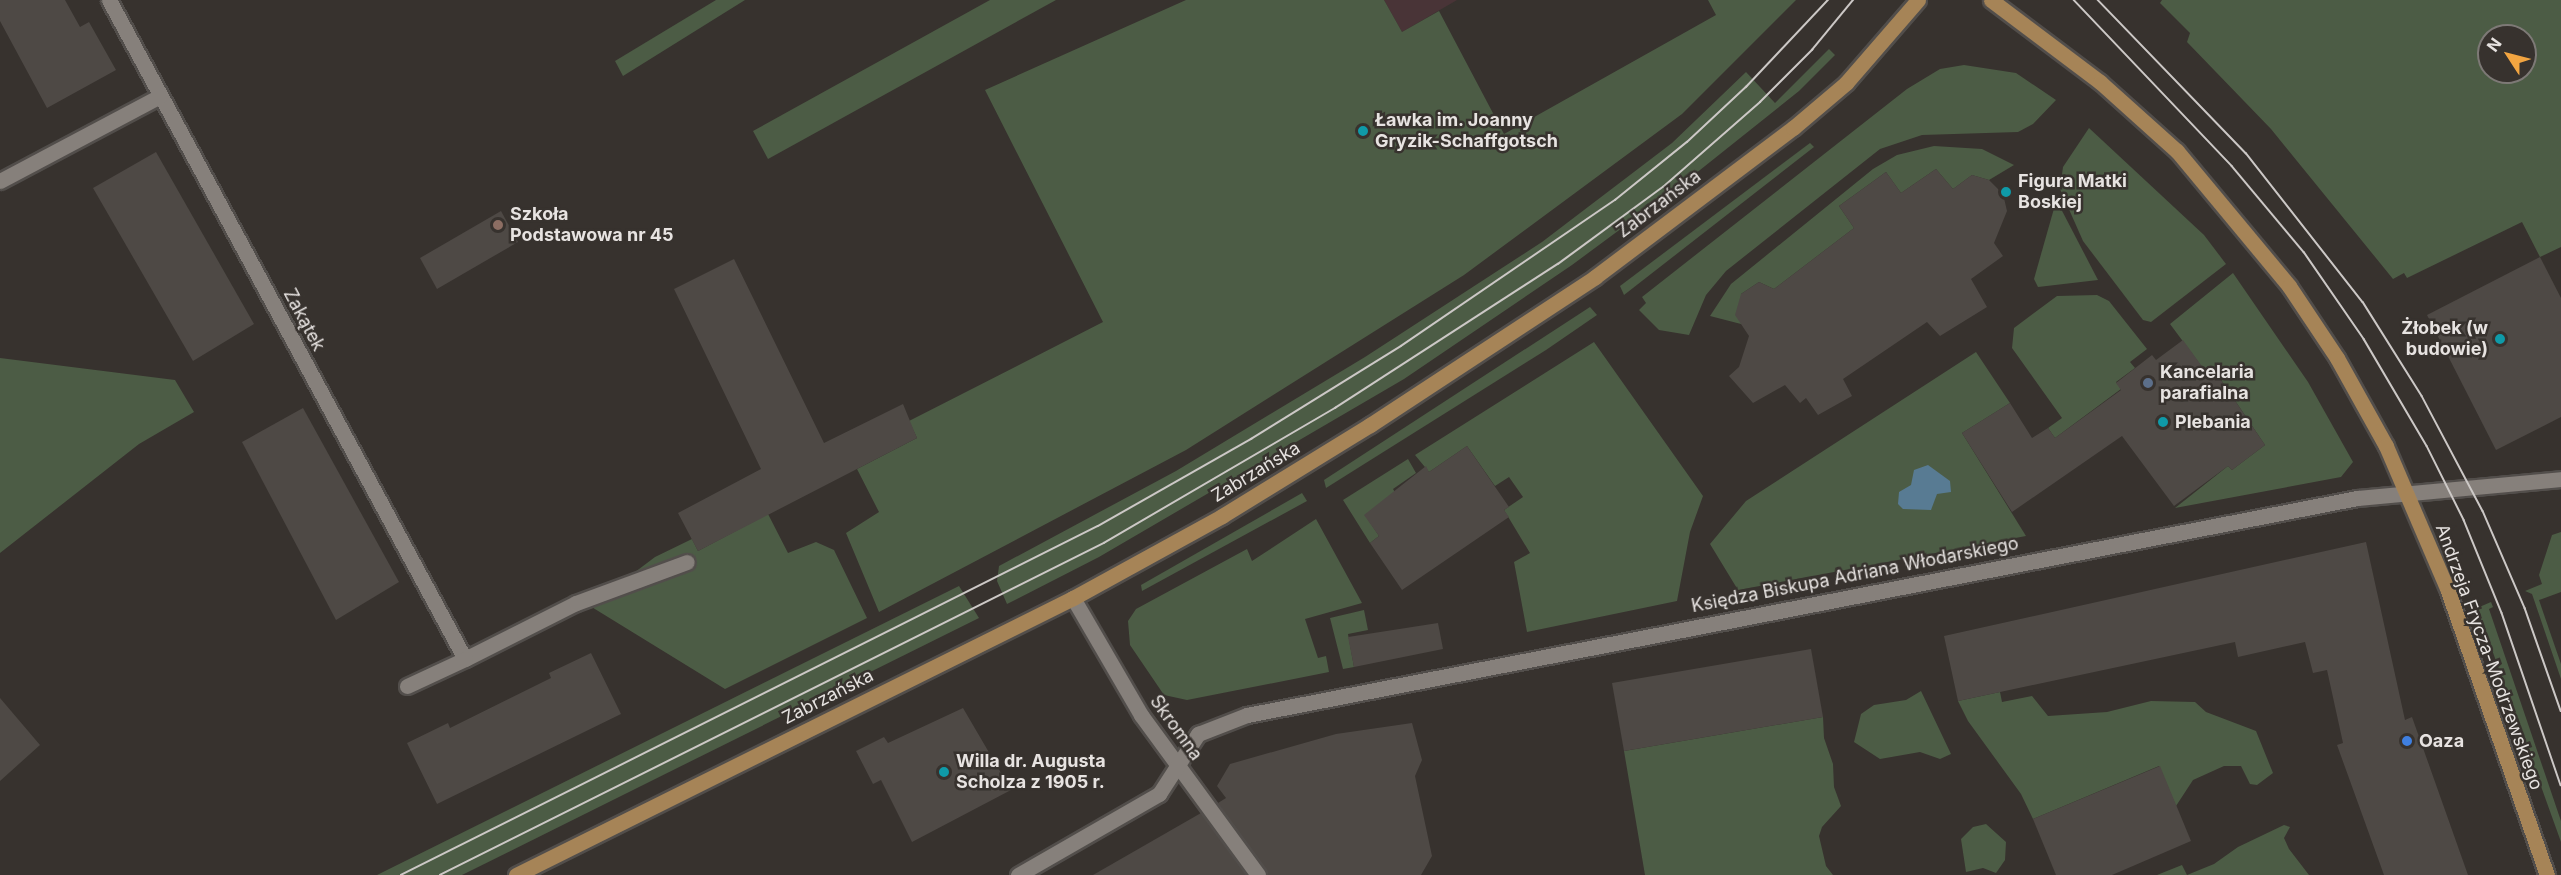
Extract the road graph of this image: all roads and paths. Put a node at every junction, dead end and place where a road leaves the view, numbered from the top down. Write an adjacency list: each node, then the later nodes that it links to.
1 (109, 0): 4 (street, Zakątek)
2 (1918, 0): 9 (street, Zabrzańska)
3 (1991, 0): 7 (street, Andrzeja Frycza-Modrzewskiego)
4 (160, 96): 5 (street); 10 (street, Zakątek)
5 (0, 181)
6 (2561, 479): 7 (street, Księdza Biskupa Adriana Włodarskiego)
7 (2408, 495): 12 (street, Księdza Biskupa Adriana Włodarskiego); 17 (street, Andrzeja Frycza-Modrzewskiego)
8 (687, 562): 10 (street)
9 (1073, 598): 12 (street, Skromna); 13 (street, Zabrzańska)
10 (465, 659): 11 (street)
11 (407, 686)
12 (1178, 764): 15 (street); 16 (street, Skromna)
13 (541, 869): 14 (street, Zabrzańska)
14 (516, 875)
15 (1018, 875)
16 (1258, 875)
17 (2547, 875)

